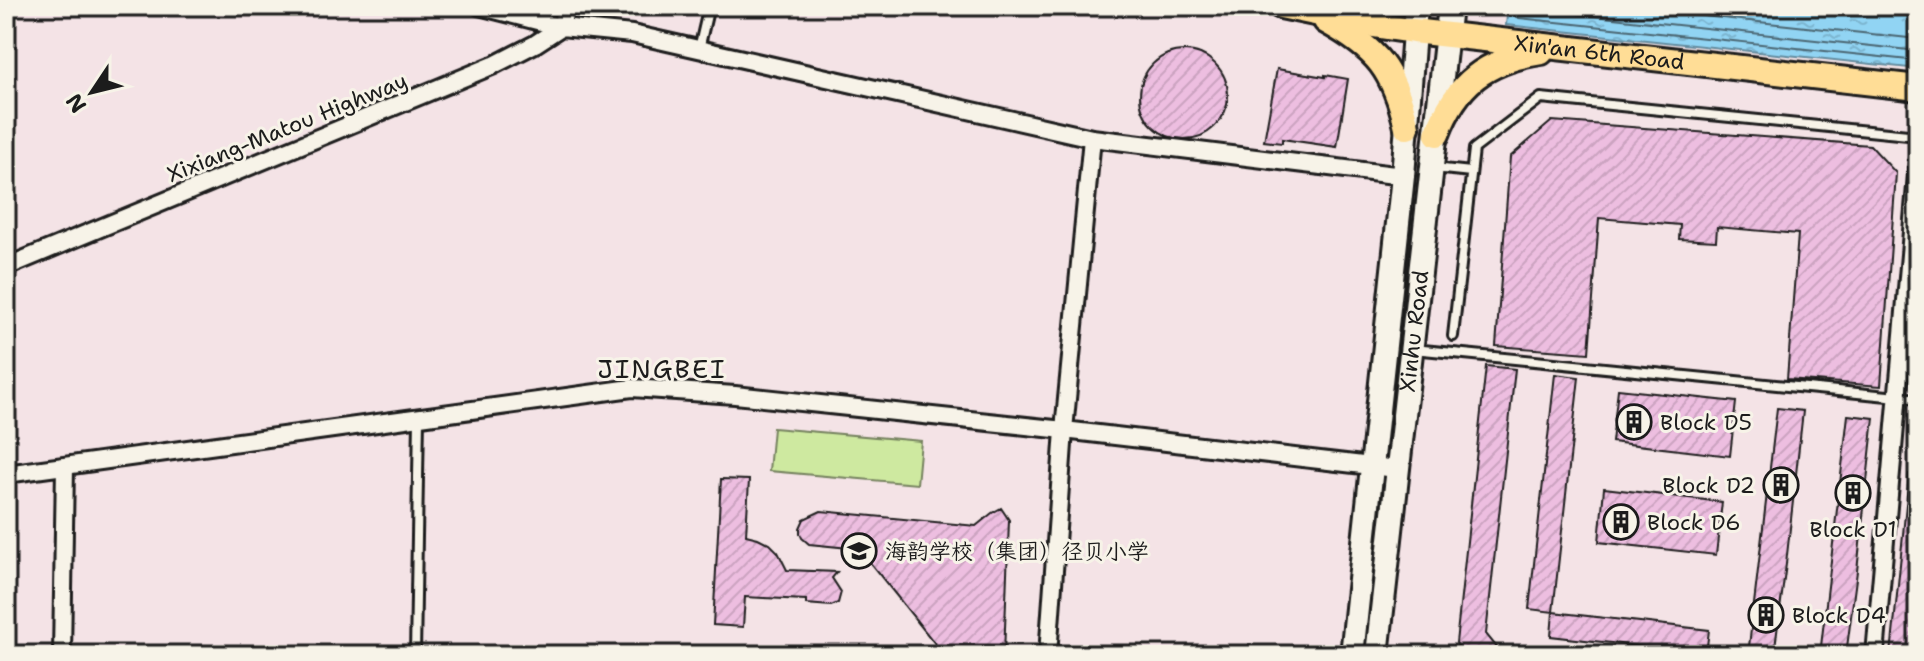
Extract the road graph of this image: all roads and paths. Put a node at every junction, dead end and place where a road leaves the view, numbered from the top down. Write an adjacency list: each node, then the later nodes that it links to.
1 (479, 6): 8 (street)
2 (566, 6): 8 (street)
3 (709, 6): 12 (lane)
4 (1281, 6): 7 (main road, Xin'an 6th Road)
5 (1416, 6): 9 (main road, Xinhu Road)
6 (1450, 6): 10 (main road, Xinhu Road)
7 (1310, 12): 9 (main road, Xin'an 6th Road); 14 (main road)
8 (561, 27): 12 (street); 22 (street, Xixiang-Matou Highway)
9 (1413, 31): 10 (main road, Xin'an 6th Road); 14 (main road, Xinhu Road)
10 (1447, 36): 11 (main road, Xin'an 6th Road); 15 (main road, Xinhu Road)
11 (1571, 48): 13 (main road, Xin'an 6th Road); 15 (main road)
12 (699, 50): 17 (street)
13 (1918, 88)
14 (1407, 127): 21 (main road, Xinhu Road)
15 (1437, 134): 19 (main road, Xinhu Road)
16 (1918, 136): 20 (lane)
17 (1092, 138): 21 (street); 28 (street)
18 (1918, 163): 25 (street)
19 (1433, 168): 20 (lane); 24 (main road, Xinhu Road)
20 (1471, 172): 23 (lane)
21 (1403, 176): 30 (main road, Xinhu Road)
22 (6, 267)
23 (1453, 336)
24 (1411, 349): 25 (lane); 31 (main road, Xinhu Road)
25 (1897, 397): 26 (lane); 38 (street)
26 (1918, 399)
27 (419, 418): 28 (street); 29 (street); 34 (lane)
28 (1064, 430): 30 (street); 35 (street)
29 (65, 466): 32 (street); 33 (street)
30 (1372, 466): 31 (street); 36 (main road, Xinhu Road)
31 (1397, 469): 37 (main road, Xinhu Road)
32 (6, 474)
33 (62, 655)
34 (415, 655)
35 (1048, 655)
36 (1352, 655)
37 (1377, 655)
38 (1875, 655)

